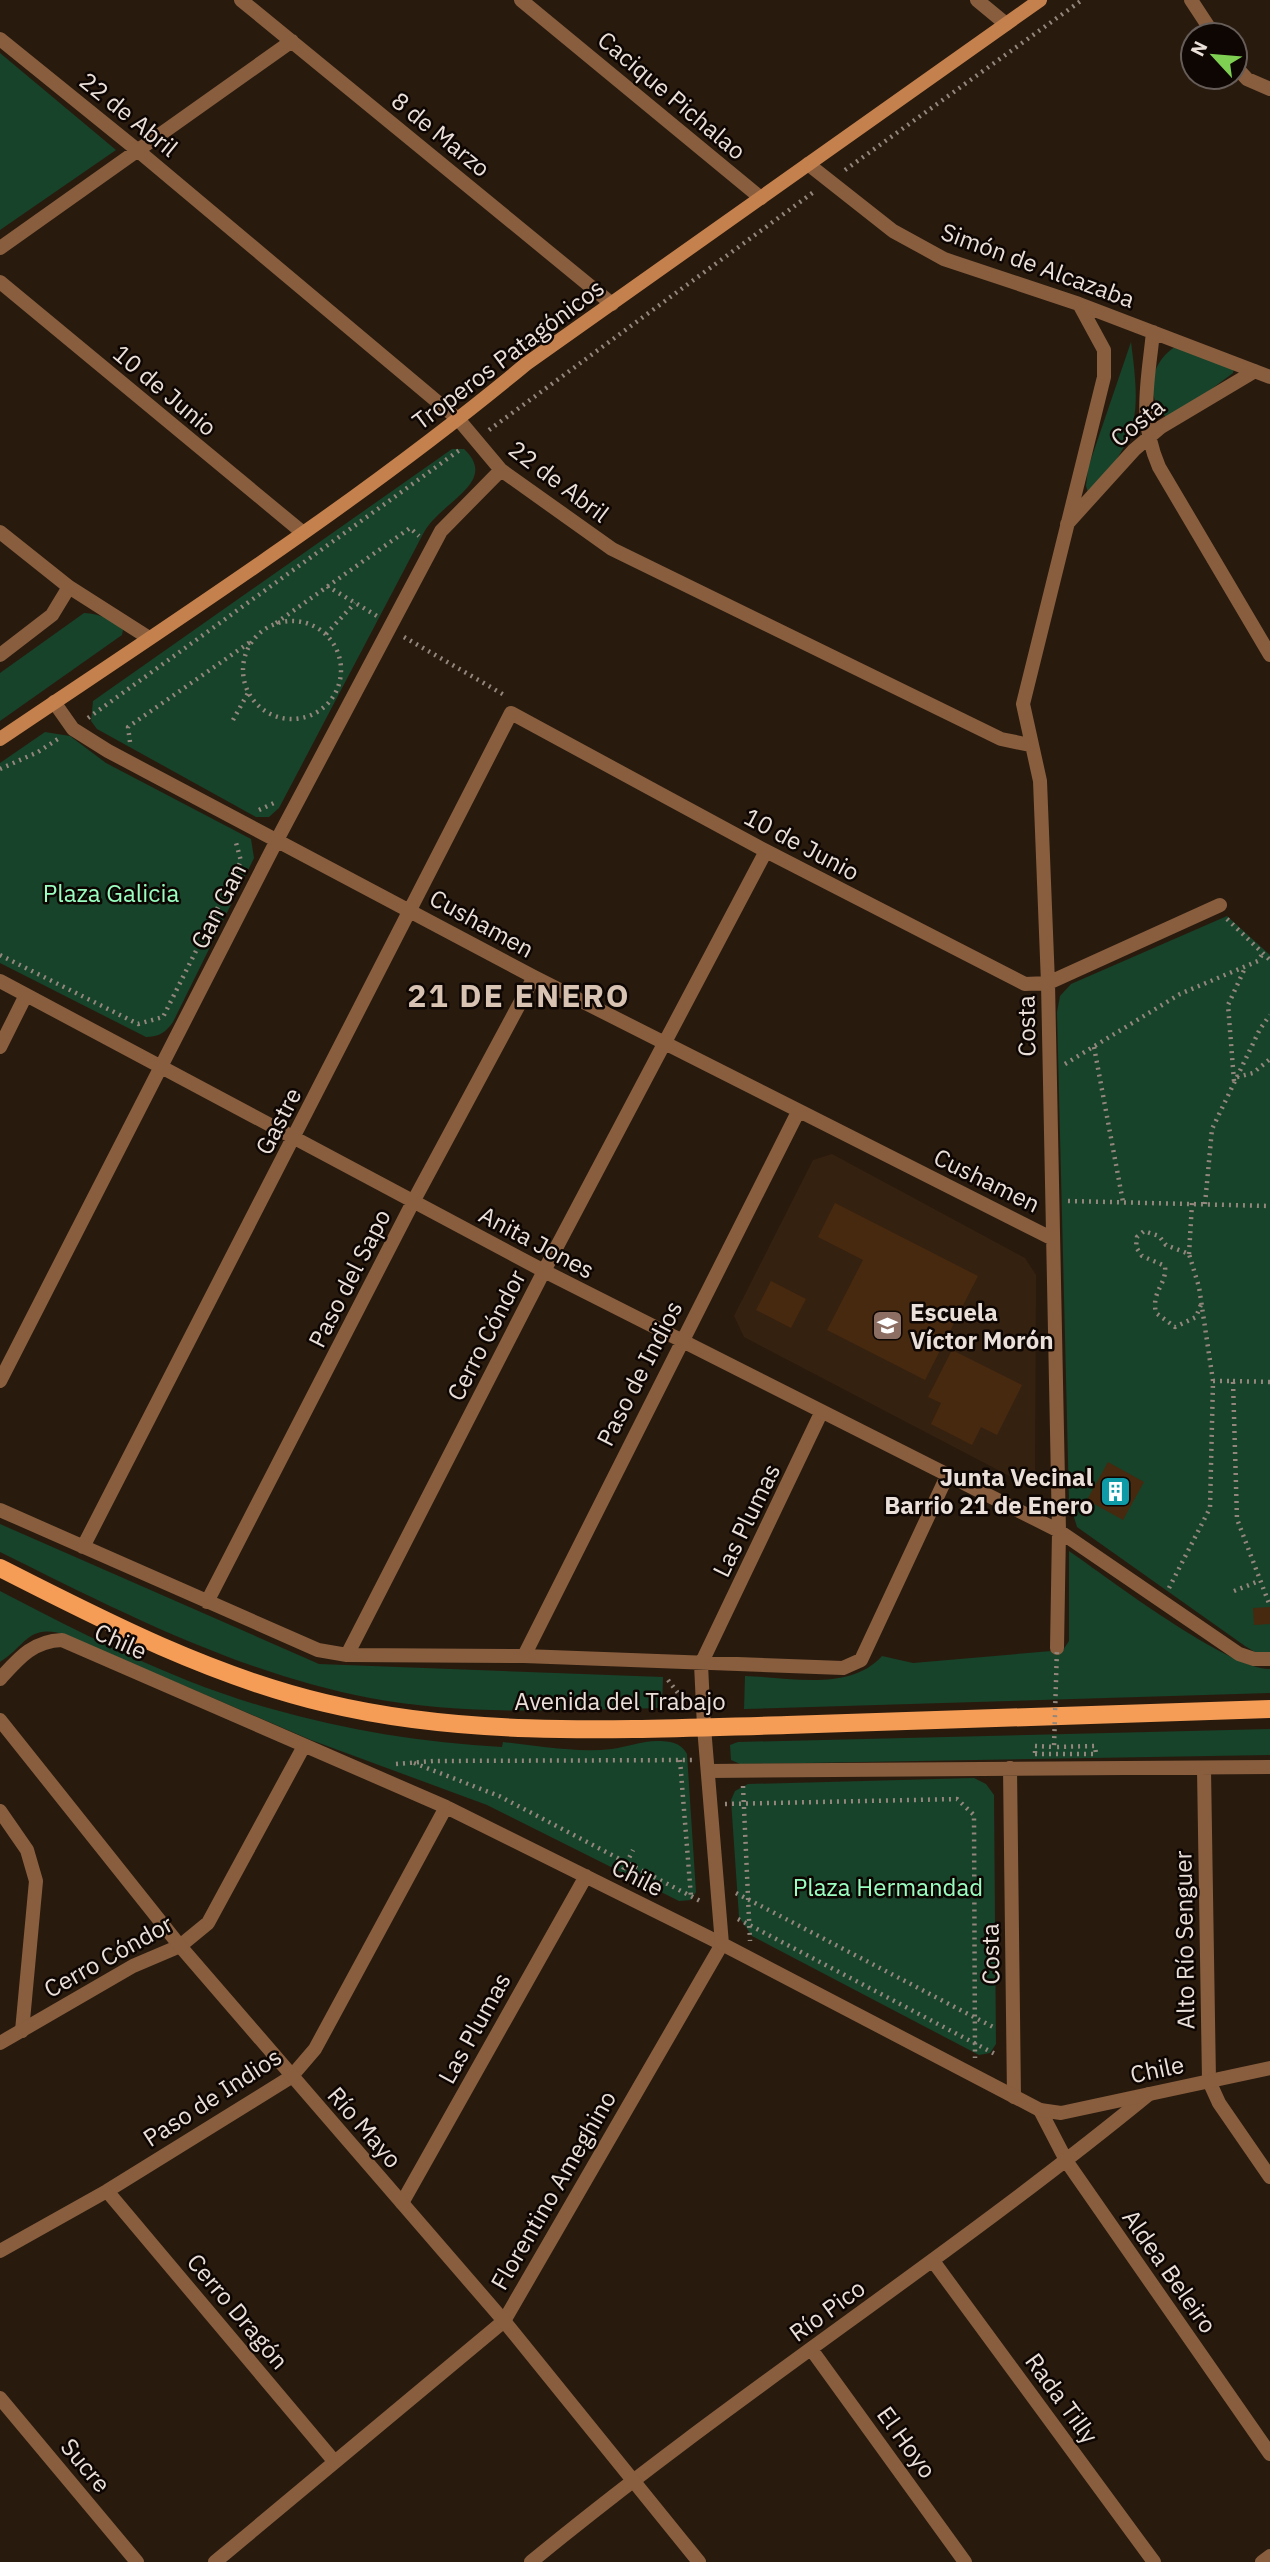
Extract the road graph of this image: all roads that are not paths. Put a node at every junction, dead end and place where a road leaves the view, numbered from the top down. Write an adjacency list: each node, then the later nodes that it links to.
1 (241, 0): 9 (street, 8 de Marzo)
2 (521, 0): 14 (street, Cacique Pichalao)
3 (976, 0): 7 (street)
4 (1040, 0): 7 (main road, Troperos Patagónicos)
5 (1191, 0): 6 (street)
6 (1205, 21)
7 (1006, 24): 13 (main road, Troperos Patagónicos)
8 (0, 39): 12 (street, 22 de Abril)
9 (292, 41): 12 (street); 17 (street, 8 de Marzo)
10 (1249, 80): 11 (street)
11 (1270, 89)
12 (136, 149): 15 (street); 22 (street, 22 de Abril)
13 (808, 164): 14 (main road, Troperos Patagónicos); 18 (street, Simón de Alcazaba)
14 (761, 198): 17 (main road, Troperos Patagónicos)
15 (0, 248)
16 (0, 282): 27 (street, 10 de Junio)
17 (612, 304): 22 (main road, Troperos Patagónicos)
18 (1079, 304): 19 (street, Simón de Alcazaba); 25 (street, Costa)
19 (1153, 332): 20 (street, Simón de Alcazaba); 23 (street)
20 (1255, 371): 21 (street, Simón de Alcazaba); 23 (street, Costa)
21 (1270, 377)
22 (459, 420): 24 (street, 22 de Abril); 27 (main road, Troperos Patagónicos)
23 (1147, 439): 25 (street, Costa); 31 (street)
24 (501, 470): 35 (street, 22 de Abril); 36 (street, Gan Gan)
25 (1064, 527): 35 (street, Costa)
26 (0, 531): 28 (street)
27 (302, 532): 29 (main road, Troperos Patagónicos)
28 (69, 587): 29 (street); 30 (street)
29 (149, 638): 32 (main road, Troperos Patagónicos)
30 (0, 655)
31 (1270, 655)
32 (54, 702): 34 (main road, Troperos Patagónicos); 36 (street, Cushamen)
33 (511, 713): 37 (street, 10 de Junio); 39 (street, Gastre)
34 (0, 739)
35 (1030, 745): 42 (street, Costa)
36 (277, 840): 39 (street, Cushamen); 46 (street, Gan Gan)
37 (766, 851): 42 (street, 10 de Junio); 44 (street, Cerro Cóndor)
38 (1217, 906): 42 (street)
39 (412, 910): 40 (street, Cushamen); 48 (street, Gastre)
40 (534, 977): 44 (street, Cushamen); 49 (street, Paso del Sapo)
41 (0, 981): 43 (street, Anita Jones)
42 (1048, 983): 50 (street, Costa)
43 (26, 995): 45 (street); 46 (street, Anita Jones)
44 (663, 1043): 47 (street, Cushamen); 51 (street, Cerro Cóndor)
45 (0, 1047)
46 (161, 1065): 48 (street, Anita Jones); 53 (street, Gan Gan)
47 (798, 1112): 50 (street, Cushamen); 52 (street, Paso de Indios)
48 (295, 1138): 49 (street, Anita Jones); 58 (street, Gastre)
49 (413, 1202): 51 (street, Anita Jones); 60 (street, Paso del Sapo)
50 (1053, 1239): 57 (street, Costa)
51 (544, 1271): 52 (street, Anita Jones); 62 (street, Cerro Cóndor)
52 (680, 1342): 54 (street, Anita Jones); 63 (street, Paso de Indios)
53 (0, 1381)
54 (821, 1413): 55 (street, Anita Jones); 65 (street, Las Plumas)
55 (947, 1476): 57 (street, Anita Jones); 65 (street, Avenida del Trabajo)
56 (0, 1510): 58 (street, Avenida del Trabajo)
57 (1059, 1531): 61 (street, Costa); 64 (street)
58 (83, 1547): 60 (street, Avenida del Trabajo)
59 (0, 1568): 69 (main road, Avenida del Trabajo)
60 (208, 1602): 62 (street, Avenida del Trabajo)
61 (1057, 1648)
62 (348, 1655): 63 (street, Avenida del Trabajo)
63 (524, 1656): 65 (street, Avenida del Trabajo)
64 (1270, 1659)
65 (701, 1664): 69 (street, Las Plumas)
66 (0, 1679): 70 (street, Chile)
67 (1270, 1709): 69 (main road, Avenida del Trabajo)
68 (0, 1720): 79 (street, Río Mayo)
69 (704, 1727): 74 (street)
70 (304, 1746): 75 (street, Chile); 79 (street, Cerro Cóndor)
71 (1270, 1767): 73 (street)
72 (1010, 1768): 73 (street); 74 (street); 86 (street, Costa)
73 (1204, 1769): 84 (street, Alto Río Senguer)
74 (708, 1771): 78 (street)
75 (446, 1807): 77 (street, Chile); 83 (street, Paso de Indios)
76 (0, 1811): 80 (street)
77 (586, 1876): 78 (street, Chile); 91 (street, Las Plumas)
78 (722, 1944): 86 (street, Chile); 94 (street, Florentino Ameghino)
79 (180, 1946): 80 (street, Cerro Cóndor); 83 (street, Río Mayo)
80 (22, 2031): 81 (street, Cerro Cóndor)
81 (0, 2043)
82 (1270, 2068): 84 (street, Chile)
83 (291, 2077): 90 (street, Paso de Indios); 91 (street, Río Mayo)
84 (1209, 2081): 85 (street, Chile); 89 (street, Alto Río Senguer)
85 (1149, 2094): 87 (street, Chile); 88 (street, Río Pico)
86 (1014, 2097): 87 (street, Chile)
87 (1040, 2110): 88 (street, Aldea Beleiro)
88 (1067, 2162): 93 (street, Río Pico); 97 (street, Aldea Beleiro)
89 (1270, 2177)
90 (107, 2191): 92 (street, Paso de Indios); 98 (street, Cerro Dragón)
91 (401, 2203): 94 (street, Río Mayo)
92 (0, 2251)
93 (933, 2262): 95 (street, Río Pico); 106 (street, Rada Tilly)
94 (504, 2321): 98 (street, Florentino Ameghino); 99 (street, Río Mayo)
95 (811, 2349): 99 (street, Río Pico); 105 (street, El Hoyo)
96 (0, 2398): 101 (street, Sucre)
97 (1270, 2454)
98 (334, 2460): 102 (street, Florentino Ameghino)
99 (632, 2479): 103 (street, Río Pico); 104 (street, Río Mayo)
100 (1270, 2556): 107 (street)
101 (137, 2562)
102 (215, 2562)
103 (531, 2562)
104 (699, 2562)
105 (965, 2562)
106 (1154, 2562)
107 (1262, 2562)

